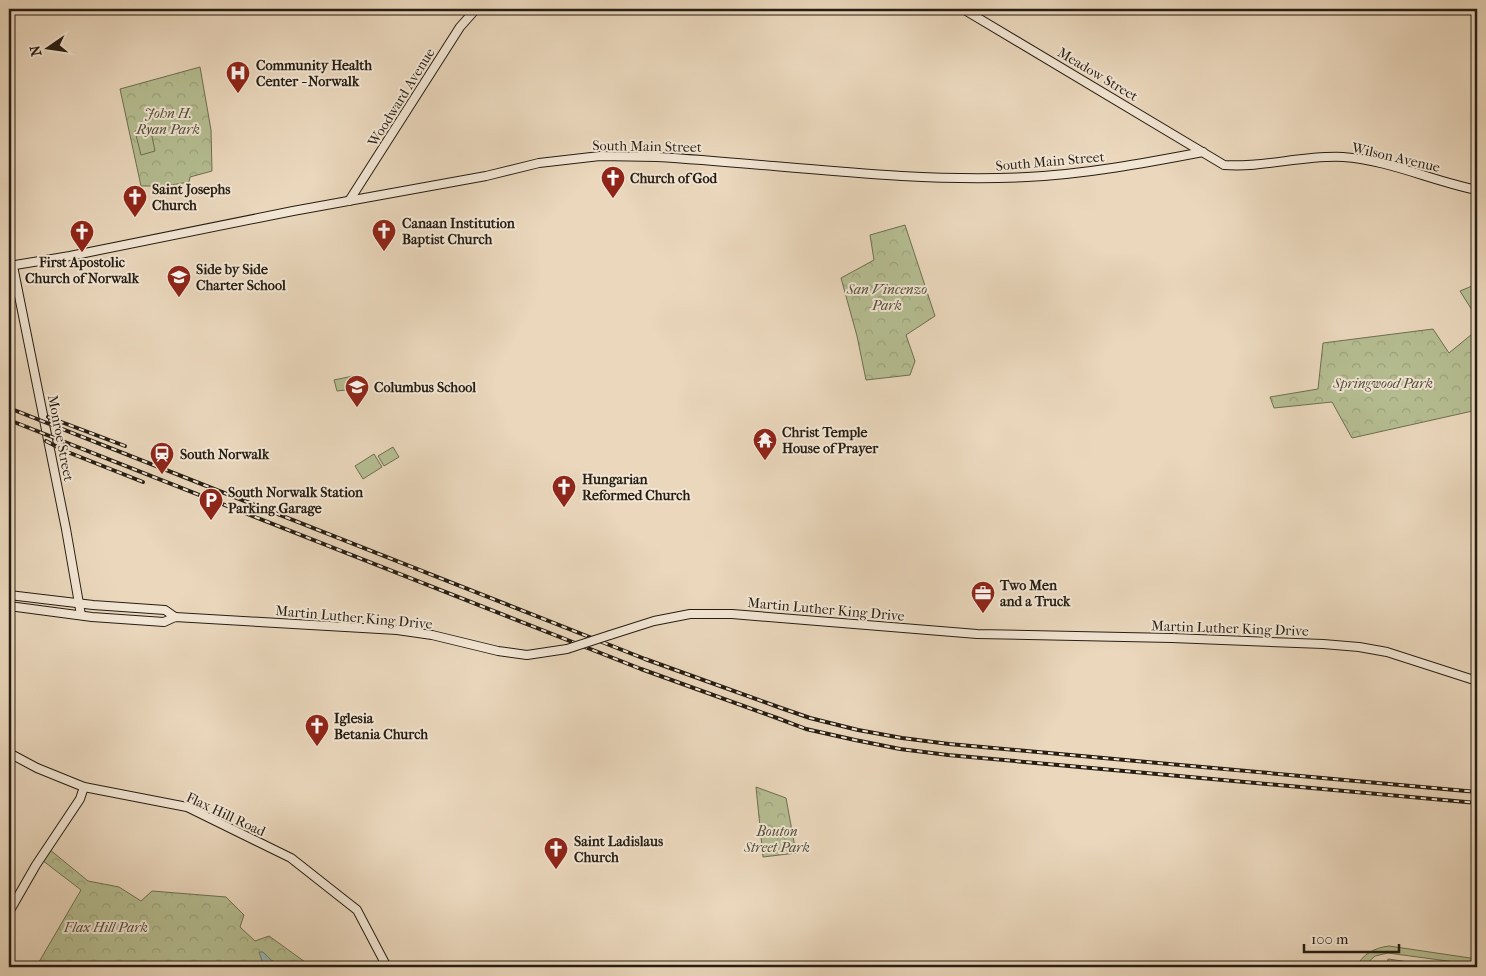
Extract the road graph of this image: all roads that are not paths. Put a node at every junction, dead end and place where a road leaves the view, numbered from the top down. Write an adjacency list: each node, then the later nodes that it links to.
1 (476, 9): 6 (main road, Woodward Avenue)
2 (963, 9): 3 (main road, Meadow Street)
3 (1203, 152): 4 (main road, Meadow Street); 6 (main road, South Main Street)
4 (1220, 164): 5 (main road, Wilson Avenue)
5 (1477, 190)
6 (349, 201): 7 (main road, South Main Street)
7 (11, 266): 9 (main road, Monroe Street)
8 (9, 595): 9 (main road, Martin Luther King Drive)
9 (79, 604): 11 (main road, Monroe Street); 12 (main road, Martin Luther King Drive)
10 (9, 606): 11 (main road, Martin Luther King Drive)
11 (81, 615): 12 (main road, Martin Luther King Drive)
12 (175, 617): 13 (main road, Martin Luther King Drive, bridge)
13 (1477, 681)
14 (9, 753): 15 (main road, Flax Hill Road)
15 (84, 788): 16 (main road); 17 (main road, Flax Hill Road)
16 (9, 912)
17 (387, 967)

